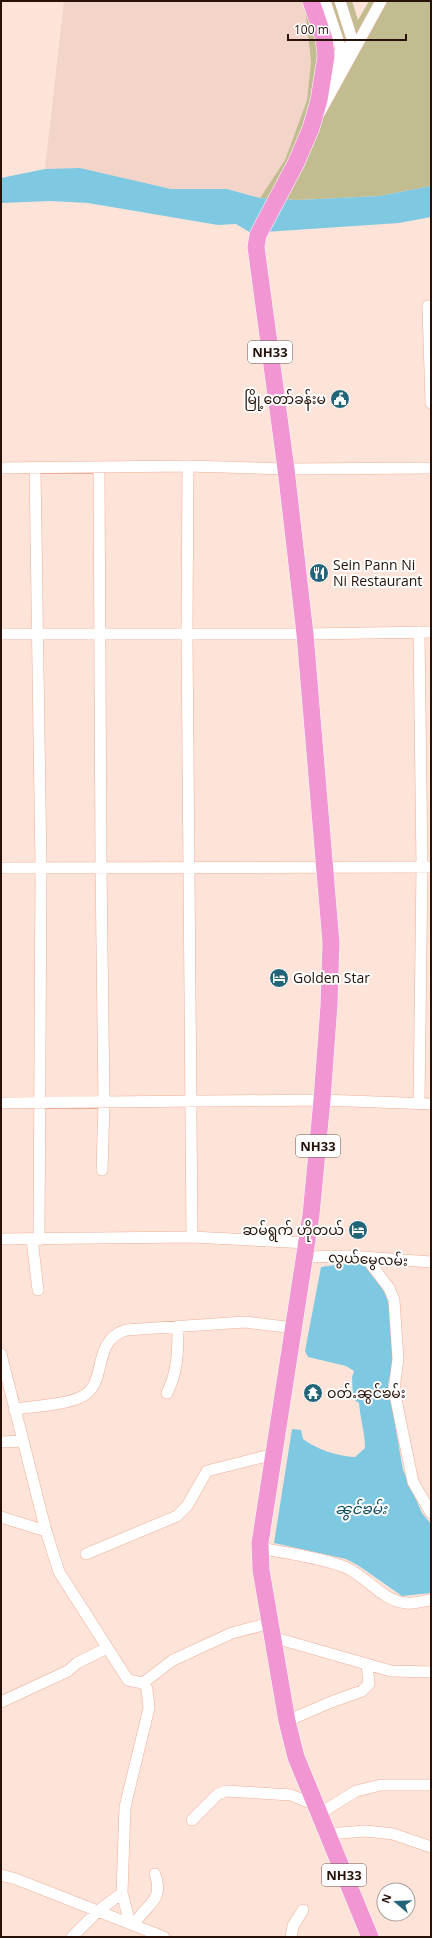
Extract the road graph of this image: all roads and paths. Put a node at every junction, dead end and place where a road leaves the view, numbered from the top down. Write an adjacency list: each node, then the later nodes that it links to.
1 (311, 1): 7 (highway, NH33)
2 (325, 1): 6 (street)
3 (340, 1): 5 (street)
4 (381, 1): 5 (street)
5 (345, 65): 6 (street)
6 (328, 99): 7 (street)
7 (311, 128): 16 (highway, NH33)
8 (428, 306): 9 (street)
9 (430, 348): 10 (street)
10 (431, 403)
11 (188, 466): 12 (street); 16 (street); 21 (street)
12 (99, 467): 14 (street); 19 (street)
13 (1, 468): 14 (street)
14 (35, 468): 23 (street)
15 (431, 468): 16 (street)
16 (286, 470): 22 (highway, NH33)
17 (419, 632): 18 (street); 22 (street); 28 (street)
18 (431, 632)
19 (100, 633): 21 (street); 23 (street); 25 (street)
20 (1, 634): 23 (street)
21 (188, 634): 22 (street); 26 (street)
22 (305, 634): 27 (highway, NH33)
23 (39, 635): 24 (street)
24 (41, 867): 25 (street); 29 (street); 32 (street)
25 (101, 867): 26 (street); 33 (street)
26 (190, 867): 27 (street); 31 (street)
27 (324, 867): 28 (street); 30 (highway, NH33)
28 (427, 867): 35 (street)
29 (1, 868)
30 (322, 1100): 31 (street); 35 (street); 41 (highway, NH33)
31 (192, 1101): 33 (street); 38 (street)
32 (40, 1102): 33 (street); 34 (street); 40 (street)
33 (104, 1102): 37 (street)
34 (1, 1103)
35 (419, 1104): 36 (street)
36 (431, 1104)
37 (102, 1170)
38 (192, 1237): 40 (street, လွယ်မွေလမ်း); 41 (street, လွယ်မွေလမ်း)
39 (1, 1239): 40 (street, လွယ်မွေလမ်း)
40 (35, 1240): 44 (street)
41 (306, 1250): 42 (street, လွယ်မွေလမ်း); 46 (highway, NH33)
42 (368, 1258): 43 (street, လွယ်မွေလမ်း); 53 (street)
43 (431, 1262)
44 (38, 1290)
45 (178, 1326): 46 (street); 48 (street); 49 (street)
46 (294, 1328): 52 (highway, NH33)
47 (1, 1354): 49 (street)
48 (167, 1393)
49 (14, 1409): 50 (street)
50 (22, 1441): 51 (street); 55 (street)
51 (1, 1442)
52 (274, 1454): 56 (highway, NH33); 57 (street)
53 (431, 1513)
54 (1, 1517): 55 (street)
55 (46, 1531): 60 (street)
56 (260, 1548): 58 (street); 59 (highway, NH33)
57 (86, 1554)
58 (431, 1600)
59 (271, 1630): 61 (street); 63 (street); 65 (highway, NH33)
60 (107, 1648): 63 (street); 64 (street)
61 (367, 1664): 62 (street); 65 (street)
62 (431, 1672)
63 (143, 1682): 73 (street)
64 (1, 1702)
65 (286, 1721): 67 (highway, NH33)
66 (431, 1785): 67 (street)
67 (317, 1809): 68 (street); 69 (highway, NH33)
68 (192, 1820)
69 (327, 1834): 70 (street); 80 (highway, NH33)
70 (431, 1847)
71 (155, 1874): 76 (street)
72 (1, 1875): 75 (street)
73 (122, 1893): 75 (street); 76 (street)
74 (303, 1910): 79 (street)
75 (98, 1911): 76 (street); 77 (street)
76 (137, 1928): 78 (street)
77 (72, 1937)
78 (164, 1937)
79 (292, 1937)
80 (370, 1937)

